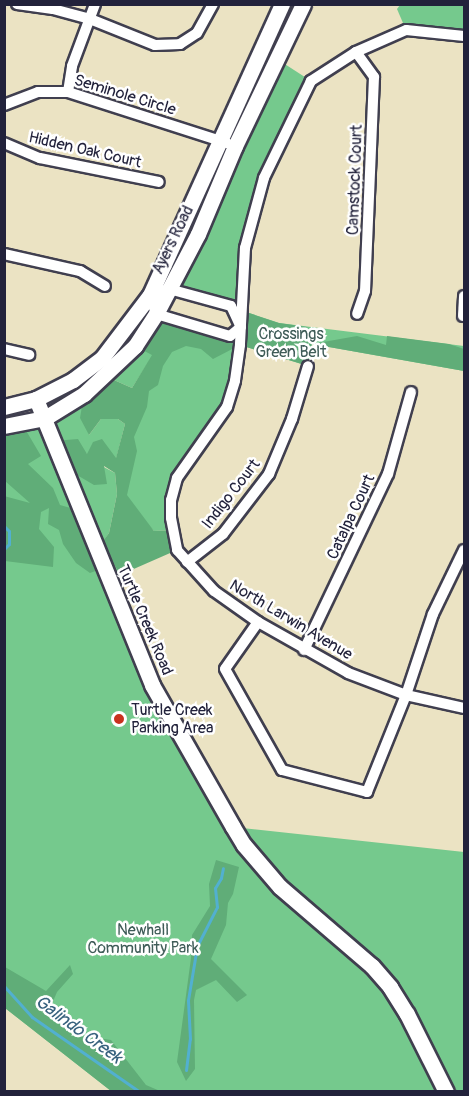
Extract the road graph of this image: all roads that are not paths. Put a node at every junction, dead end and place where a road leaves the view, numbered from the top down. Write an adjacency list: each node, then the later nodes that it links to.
1 (17, 4): 6 (street)
2 (95, 4): 6 (street)
3 (213, 4): 6 (street)
4 (282, 4): 11 (street, Ayers Road)
5 (303, 4): 13 (street, Ayers Road)
6 (90, 19): 9 (street)
7 (465, 36): 8 (street, North Larwin Avenue)
8 (356, 52): 21 (street, Camstock Court); 23 (street, North Larwin Avenue)
9 (68, 92): 10 (street, Seminole Circle); 11 (street, Seminole Circle)
10 (4, 105)
11 (219, 140): 13 (street, Seminole Circle); 18 (street, Ayers Road)
12 (4, 143): 14 (street, Hidden Oak Court)
13 (235, 146): 17 (street, Ayers Road)
14 (159, 182)
15 (4, 254): 16 (street)
16 (105, 286)
17 (169, 290): 18 (street); 20 (street, Ayers Road); 23 (street)
18 (150, 295): 20 (street); 28 (street, Ayers Road)
19 (465, 296): 22 (street)
20 (156, 314): 23 (street); 30 (street, Ayers Road)
21 (357, 314)
22 (464, 316)
23 (241, 327): 33 (street, North Larwin Avenue)
24 (4, 349): 25 (street)
25 (29, 355)
26 (308, 366): 33 (street, Indigo Court)
27 (411, 392): 35 (street, Catalpa Court)
28 (36, 399): 29 (street, Ayers Road); 30 (street, Turtle Creek Road)
29 (4, 407)
30 (45, 418): 31 (street, Ayers Road); 38 (street, Turtle Creek Road)
31 (4, 426)
32 (465, 550): 36 (street)
33 (187, 562): 34 (street, North Larwin Avenue)
34 (258, 622): 35 (street, North Larwin Avenue); 36 (street)
35 (304, 650): 36 (street, North Larwin Avenue)
36 (406, 695): 37 (street, North Larwin Avenue)
37 (465, 708)
38 (446, 1092)

